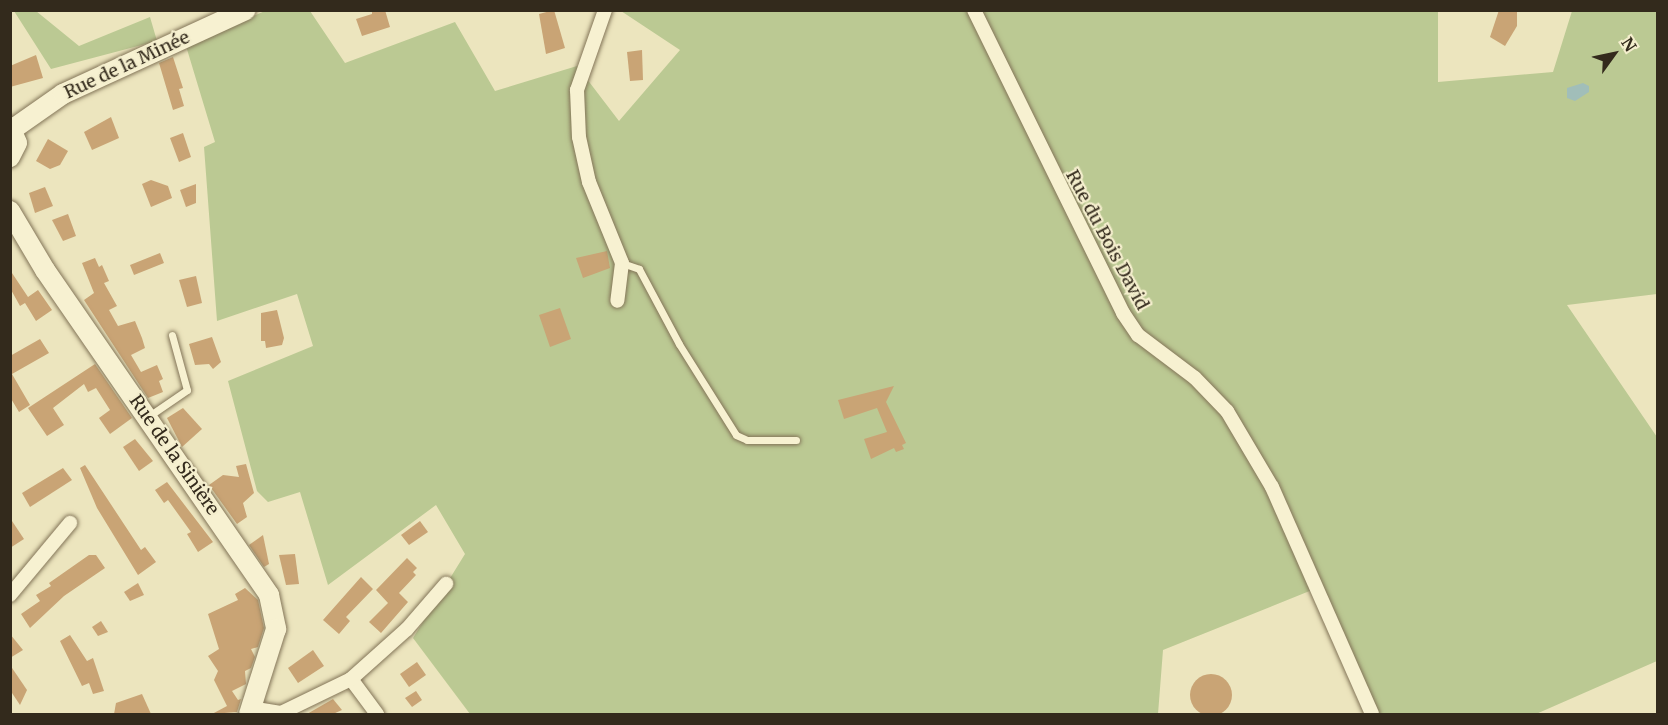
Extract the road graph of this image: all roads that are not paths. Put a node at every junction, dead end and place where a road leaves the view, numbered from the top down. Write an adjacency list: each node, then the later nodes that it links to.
1 (605, 10): 7 (street)
2 (974, 10): 18 (street, Rue du Bois David)
3 (246, 11): 4 (street, Rue de la Minée)
4 (12, 128): 5 (street)
5 (10, 157)
6 (10, 211): 10 (street, Rue de la Sinière)
7 (622, 263): 8 (street); 11 (lane)
8 (617, 301)
9 (172, 335): 10 (lane)
10 (147, 417): 16 (street, Rue de la Sinière)
11 (796, 440)
12 (70, 523): 14 (street)
13 (446, 584): 15 (street)
14 (10, 595)
15 (351, 679): 16 (street); 17 (street)
16 (250, 711)
17 (377, 714)
18 (1372, 714)

